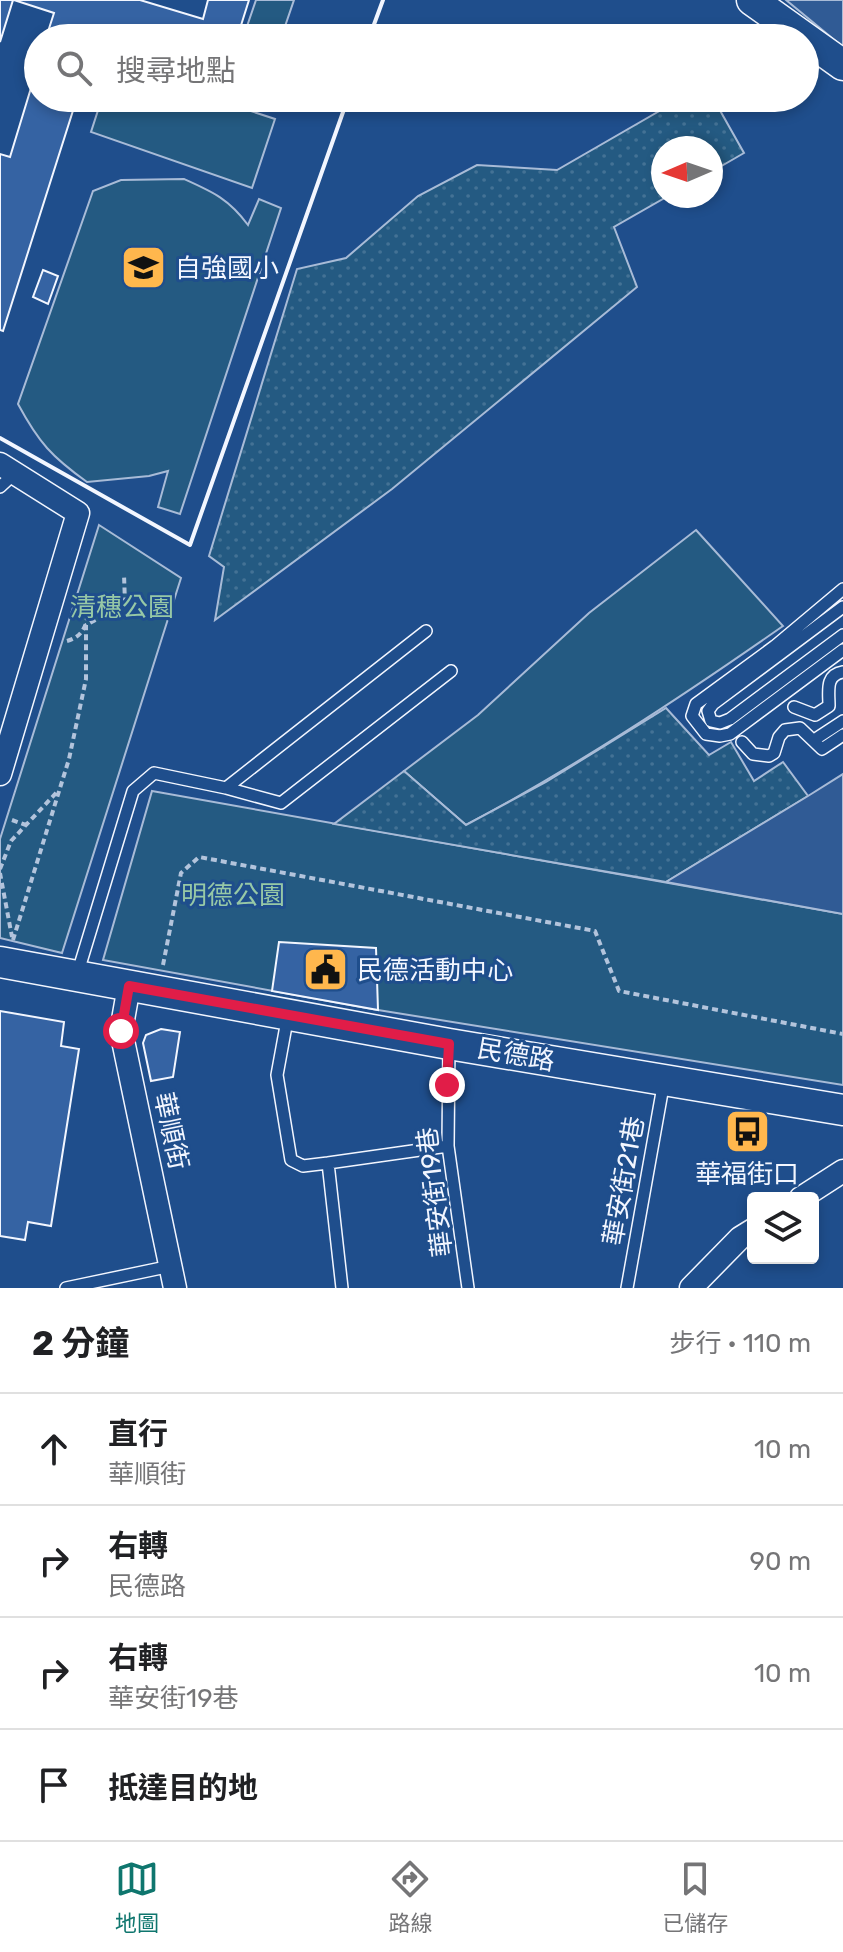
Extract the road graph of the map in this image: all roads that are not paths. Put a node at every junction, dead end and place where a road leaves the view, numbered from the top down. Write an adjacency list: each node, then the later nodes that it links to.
1 (752, 0): 2 (street)
2 (786, 24)
3 (819, 48): 4 (street)
4 (843, 65)
5 (5, 475): 18 (street)
6 (843, 589): 10 (lane)
7 (843, 607): 9 (lane)
8 (426, 631): 19 (lane)
9 (843, 635)
10 (843, 650)
11 (451, 671): 19 (lane)
12 (843, 672): 13 (lane)
13 (794, 707)
14 (843, 721): 16 (lane)
15 (843, 735): 16 (lane)
16 (814, 740): 17 (lane)
17 (742, 742)
18 (0, 774)
19 (226, 788): 21 (lane)
20 (8, 948): 21 (street, 民德路)
21 (77, 975): 22 (street, 民德路)
22 (129, 986): 23 (street, 民德路); 32 (street, 華順街)
23 (288, 1013): 24 (street, 民德路); 28 (lane)
24 (449, 1044): 25 (street, 民德路); 27 (lane, 華安街19巷)
25 (664, 1081): 26 (street, 民德路); 36 (lane, 華安街21巷)
26 (843, 1110)
27 (448, 1146): 28 (lane); 35 (lane, 華安街19巷)
28 (328, 1163): 34 (lane)
29 (843, 1171): 30 (street)
30 (810, 1192)
31 (747, 1234): 37 (street)
32 (173, 1277): 33 (lane)
33 (66, 1288)
34 (342, 1288)
35 (468, 1288)
36 (627, 1288)
37 (691, 1288)

